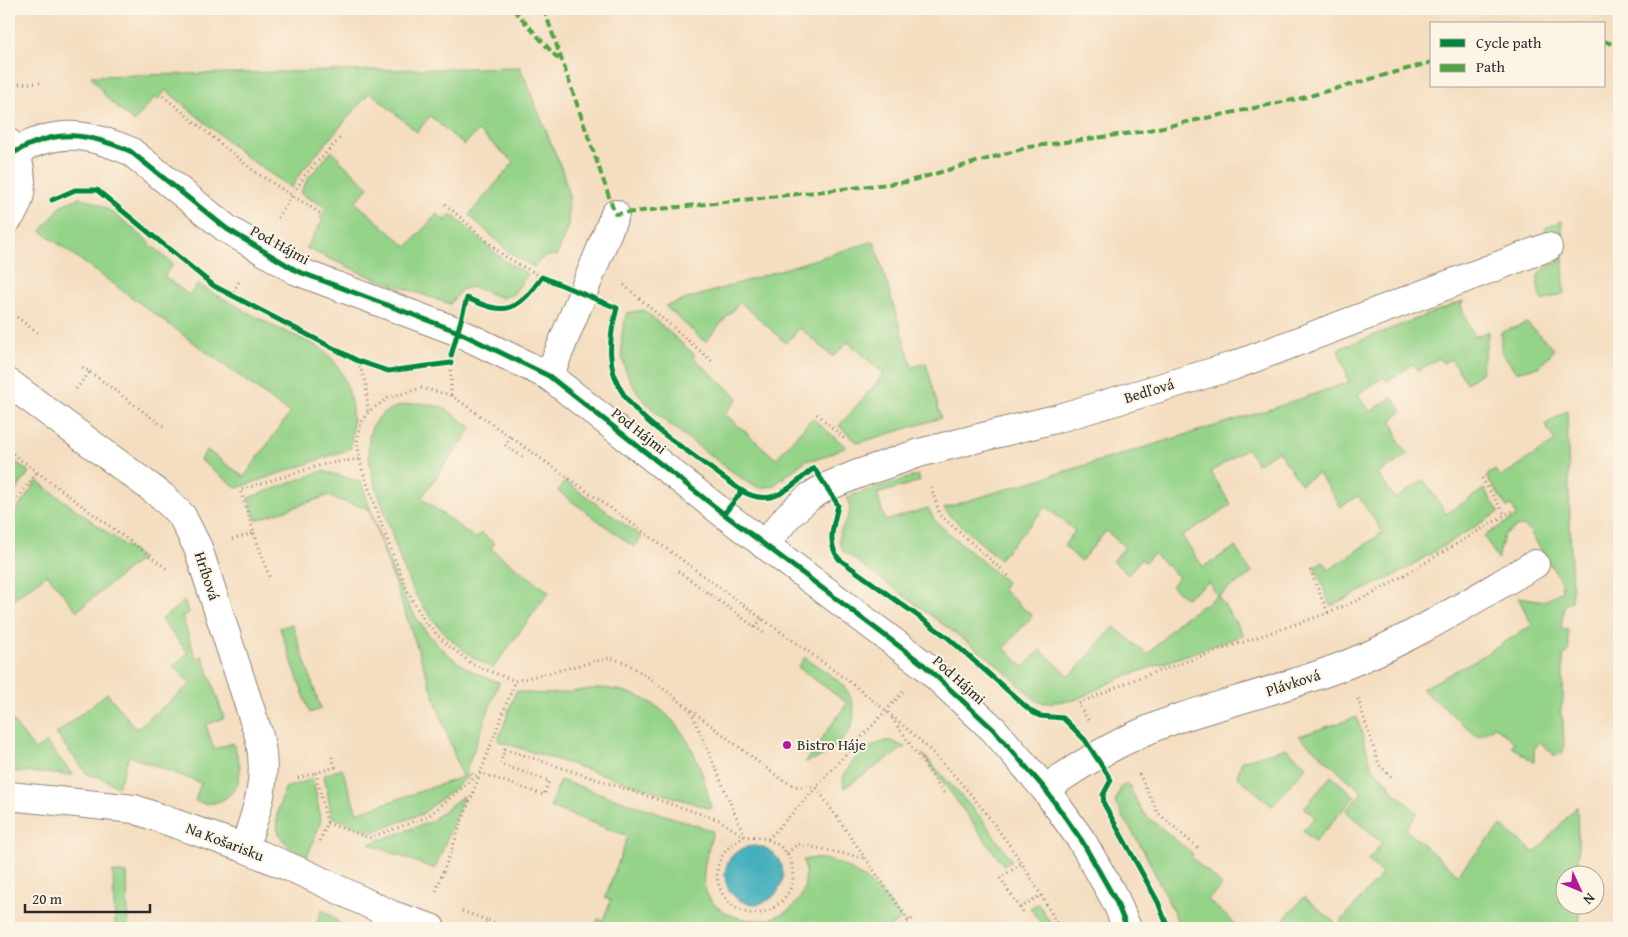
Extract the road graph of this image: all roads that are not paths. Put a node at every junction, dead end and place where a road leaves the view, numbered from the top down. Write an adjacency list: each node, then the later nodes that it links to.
1 (12, 148): 3 (street, Pod Hájmi); 5 (street, Pod Hájmi)
2 (615, 214): 5 (street)
3 (9, 218)
4 (1548, 247): 7 (street, Bedľová)
5 (549, 376): 7 (street, Pod Hájmi)
6 (9, 383): 11 (street, Hríbová)
7 (764, 545): 9 (street, Pod Hájmi)
8 (1535, 564): 9 (street, Plávková)
9 (1046, 789): 14 (street, Pod Hájmi)
10 (9, 796): 11 (street, Na Košarisku)
11 (244, 848): 12 (street, Na Košarisku)
12 (390, 922): 13 (street, Na Košarisku)
13 (431, 928)
14 (1128, 928)

